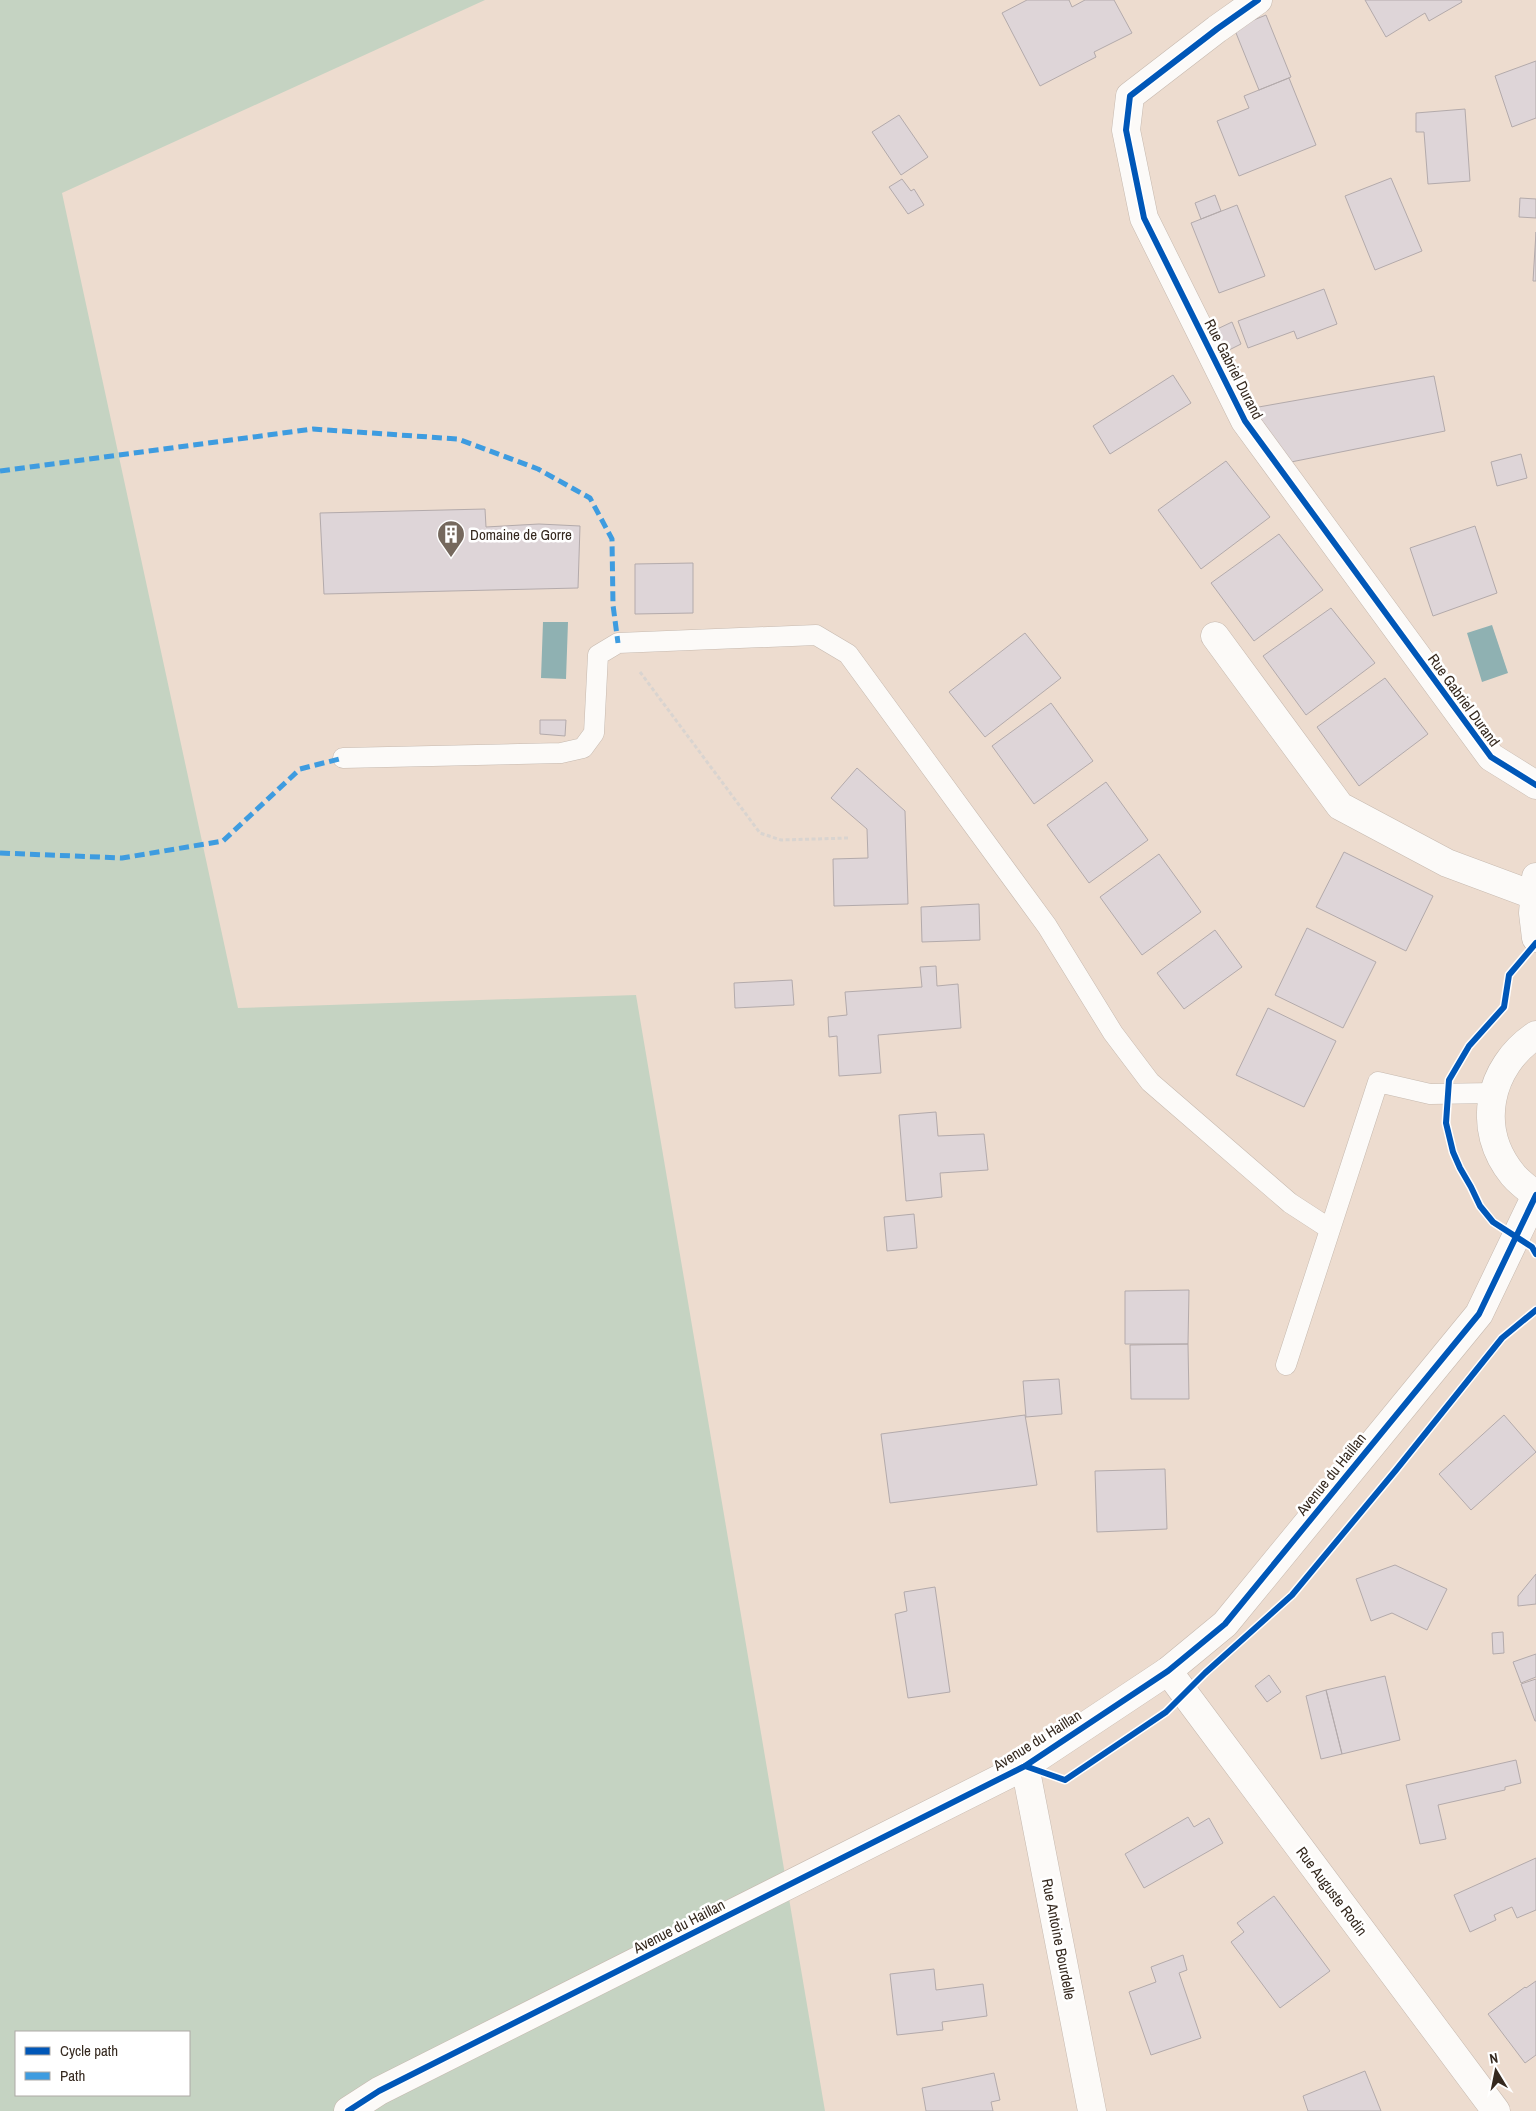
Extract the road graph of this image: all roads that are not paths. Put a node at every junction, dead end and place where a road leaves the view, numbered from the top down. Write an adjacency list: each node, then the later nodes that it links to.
1 (1258, 0): 4 (street, Rue Gabriel Durand)
2 (1215, 636): 5 (street)
3 (343, 758): 10 (lane)
4 (1536, 785)
5 (1535, 886): 6 (street)
6 (1536, 938)
7 (1536, 1035): 8 (street)
8 (1493, 1093): 9 (street); 10 (lane)
9 (1536, 1195): 12 (street, Avenue du Haillan)
10 (1330, 1229): 11 (lane)
11 (1286, 1365)
12 (1168, 1670): 13 (street, Avenue du Haillan); 16 (street, Rue Auguste Rodin)
13 (1025, 1766): 14 (street, Avenue du Haillan); 15 (street, Rue Antoine Bourdelle)
14 (348, 2111)
15 (1092, 2111)
16 (1496, 2111)

